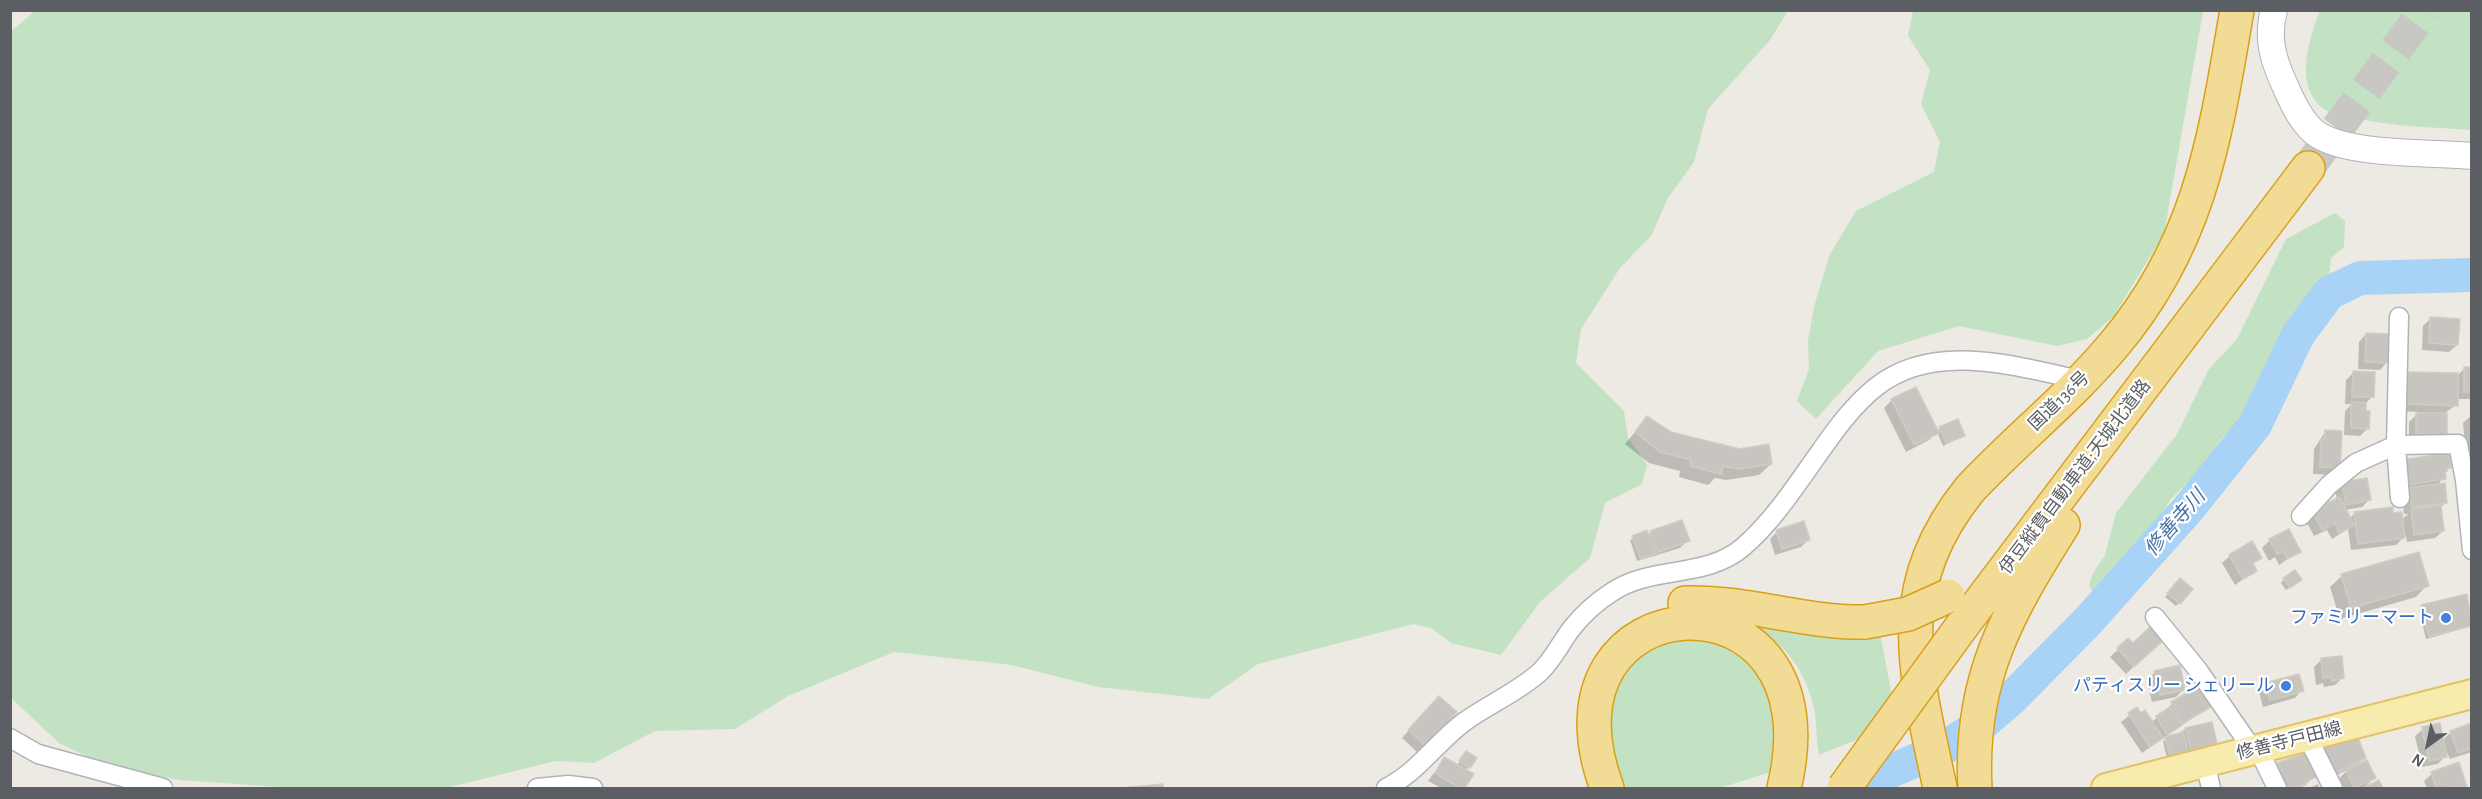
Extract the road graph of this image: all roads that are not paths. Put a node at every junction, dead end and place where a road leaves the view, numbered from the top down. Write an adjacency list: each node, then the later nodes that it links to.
1 (2237, 10): 8 (highway, 国道136号)
2 (2274, 10): 3 (street)
3 (2472, 156)
4 (2308, 168): 6 (highway, 伊豆縦貫自動車道;天城北道路)
5 (2398, 317): 9 (street)
6 (2175, 345): 7 (highway, 伊豆縦貫自動車道;天城北道路); 29 (highway)
7 (2150, 378): 24 (highway, bridge); 27 (highway, 伊豆縦貫自動車道;天城北道路, bridge)
8 (2080, 380): 23 (street); 28 (highway, 国道136号)
9 (2396, 445): 10 (street); 11 (street); 12 (street)
10 (2400, 498)
11 (2301, 516)
12 (2470, 527): 13 (street)
13 (2472, 550)
14 (2155, 617): 18 (street)
15 (2472, 694): 16 (main road, 修善寺戸田線)
16 (2307, 736): 18 (main road, 修善寺戸田線); 32 (street)
17 (10, 738): 20 (street)
18 (2256, 749): 19 (main road, 修善寺戸田線); 31 (street)
19 (2208, 776): 30 (main road, 修善寺戸田線)
20 (162, 789)
21 (537, 789): 22 (street)
22 (592, 789)
23 (1386, 789)
24 (1594, 789)
25 (1607, 789): 26 (highway)
26 (1785, 789)
27 (1844, 789)
28 (1940, 789)
29 (1975, 789)
30 (2106, 789)
31 (2277, 789)
32 (2333, 789)

